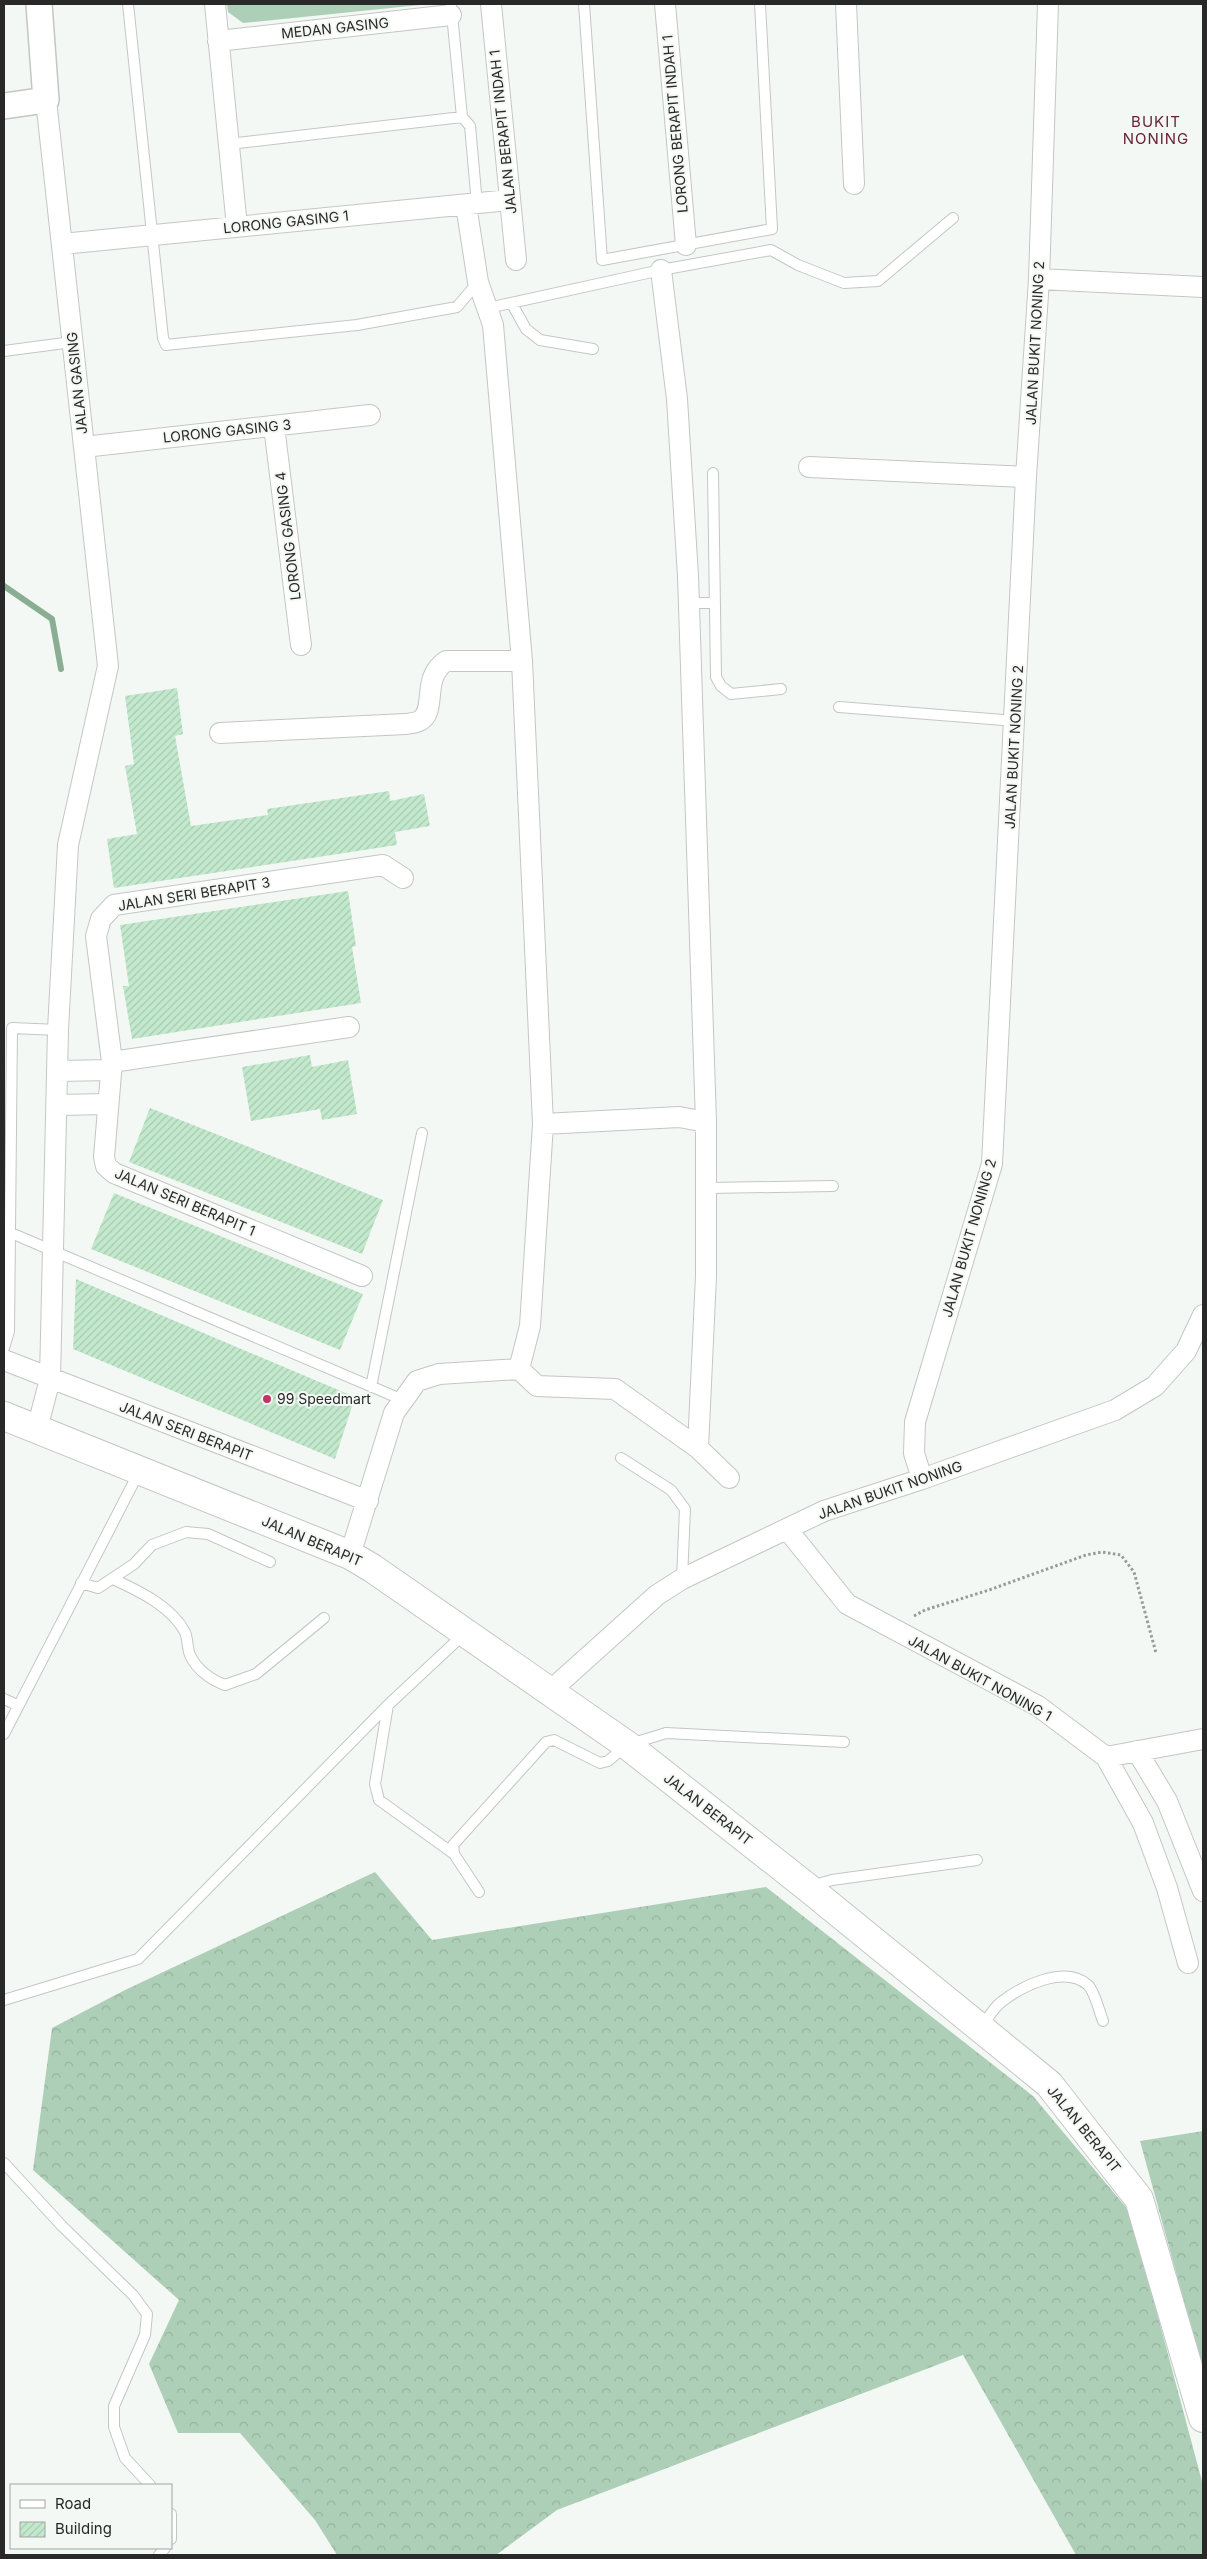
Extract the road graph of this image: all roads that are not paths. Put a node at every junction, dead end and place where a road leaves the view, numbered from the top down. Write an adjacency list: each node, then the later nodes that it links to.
1 (39, 4): 12 (street)
2 (128, 4): 21 (lane)
3 (215, 4): 11 (street)
4 (491, 4): 17 (street, JALAN BERAPIT INDAH 1)
5 (584, 4): 23 (lane)
6 (665, 4): 23 (street, LORONG BERAPIT INDAH 1)
7 (760, 4): 23 (lane)
8 (846, 4): 16 (street)
9 (1048, 4): 26 (street, JALAN BUKIT NONING 2)
10 (451, 9): 11 (street, MEDAN GASING); 14 (lane)
11 (218, 41): 15 (street)
12 (46, 100): 13 (street); 22 (street, JALAN GASING)
13 (4, 106)
14 (462, 117): 15 (lane); 18 (lane)
15 (229, 144): 20 (street)
16 (854, 184)
17 (510, 200): 18 (street, LORONG GASING 1); 24 (street, JALAN BERAPIT INDAH 1)
18 (471, 204): 20 (street, LORONG GASING 1); 27 (street)
19 (953, 218): 25 (lane)
20 (237, 227): 21 (street, LORONG GASING 1)
21 (153, 235): 22 (street, LORONG GASING 1); 27 (lane)
22 (62, 244): 31 (street, JALAN GASING)
23 (686, 245)
24 (516, 260)
25 (662, 270): 29 (lane); 40 (street)
26 (1039, 279): 28 (street); 39 (street, JALAN BUKIT NONING 2)
27 (478, 282): 30 (street)
28 (1203, 287)
29 (512, 304): 30 (lane); 32 (lane)
30 (488, 308): 43 (street)
31 (72, 342): 33 (lane); 36 (street, JALAN GASING)
32 (593, 349)
33 (4, 351)
34 (370, 415): 35 (street, LORONG GASING 3)
35 (274, 426): 36 (street, LORONG GASING 3); 42 (street, LORONG GASING 4)
36 (84, 447): 50 (street, JALAN GASING)
37 (809, 467): 39 (street)
38 (713, 473): 41 (lane)
39 (1026, 477): 46 (street, JALAN BUKIT NONING 2)
40 (689, 603): 41 (lane); 55 (street)
41 (715, 603): 44 (lane)
42 (301, 645)
43 (522, 661): 47 (street); 56 (street)
44 (782, 689)
45 (839, 707): 46 (lane)
46 (1016, 721): 76 (street, JALAN BUKIT NONING 2)
47 (220, 734)
48 (403, 878): 51 (street, JALAN SERI BERAPIT 3)
49 (349, 1027): 51 (street)
50 (58, 1030): 52 (street, JALAN GASING); 60 (lane)
51 (112, 1066): 52 (street); 53 (street, JALAN SERI BERAPIT 1)
52 (58, 1071): 54 (street, JALAN GASING)
53 (107, 1104): 54 (street); 62 (street, JALAN SERI BERAPIT 1)
54 (57, 1105): 61 (street, JALAN GASING)
55 (706, 1122): 56 (street); 59 (street)
56 (543, 1124): 66 (street)
57 (422, 1133): 68 (lane)
58 (833, 1186): 59 (lane)
59 (708, 1188): 72 (street)
60 (7, 1231): 61 (lane); 64 (lane)
61 (54, 1251): 67 (street, JALAN GASING); 68 (lane)
62 (362, 1276)
63 (1203, 1315): 76 (street, JALAN BUKIT NONING)
64 (4, 1348)
65 (4, 1360): 67 (street, JALAN SERI BERAPIT)
66 (519, 1369): 69 (street); 72 (street)
67 (50, 1379): 71 (street, JALAN GASING); 77 (street, JALAN SERI BERAPIT)
68 (371, 1387): 69 (lane)
69 (403, 1400): 77 (street)
70 (4, 1416): 71 (main road, JALAN BERAPIT)
71 (37, 1429): 74 (main road, JALAN BERAPIT)
72 (698, 1448): 75 (street)
73 (621, 1458): 81 (lane)
74 (140, 1471): 79 (main road, JALAN BERAPIT); 83 (lane)
75 (729, 1478)
76 (922, 1479): 78 (street, JALAN BUKIT NONING)
77 (368, 1501): 79 (street)
78 (787, 1529): 81 (street, JALAN BUKIT NONING); 95 (street, JALAN BUKIT NONING 1)
79 (350, 1555): 85 (main road, JALAN BERAPIT)
80 (270, 1562): 82 (lane)
81 (682, 1578): 86 (street, JALAN BUKIT NONING)
82 (113, 1580): 83 (lane); 84 (lane)
83 (81, 1583): 88 (lane)
84 (324, 1618)
85 (465, 1633): 86 (main road, JALAN BERAPIT); 89 (lane)
86 (549, 1692): 93 (main road, JALAN BERAPIT)
87 (4, 1699): 88 (lane)
88 (17, 1705): 90 (lane)
89 (388, 1705): 96 (lane); 102 (lane)
90 (4, 1734)
91 (1203, 1739): 94 (street)
92 (844, 1742): 93 (lane)
93 (627, 1745): 96 (lane); 98 (main road, JALAN BERAPIT)
94 (1137, 1750): 95 (street); 99 (street)
95 (1106, 1756): 101 (street)
96 (454, 1854): 100 (lane)
97 (977, 1860): 98 (lane)
98 (807, 1887): 104 (main road, JALAN BERAPIT)
99 (1203, 1891)
100 (478, 1892)
101 (1188, 1963)
102 (4, 2000)
103 (1103, 2021): 104 (lane)
104 (980, 2028): 106 (main road, JALAN BERAPIT)
105 (4, 2163): 107 (lane)
106 (1203, 2418)
107 (149, 2484)

